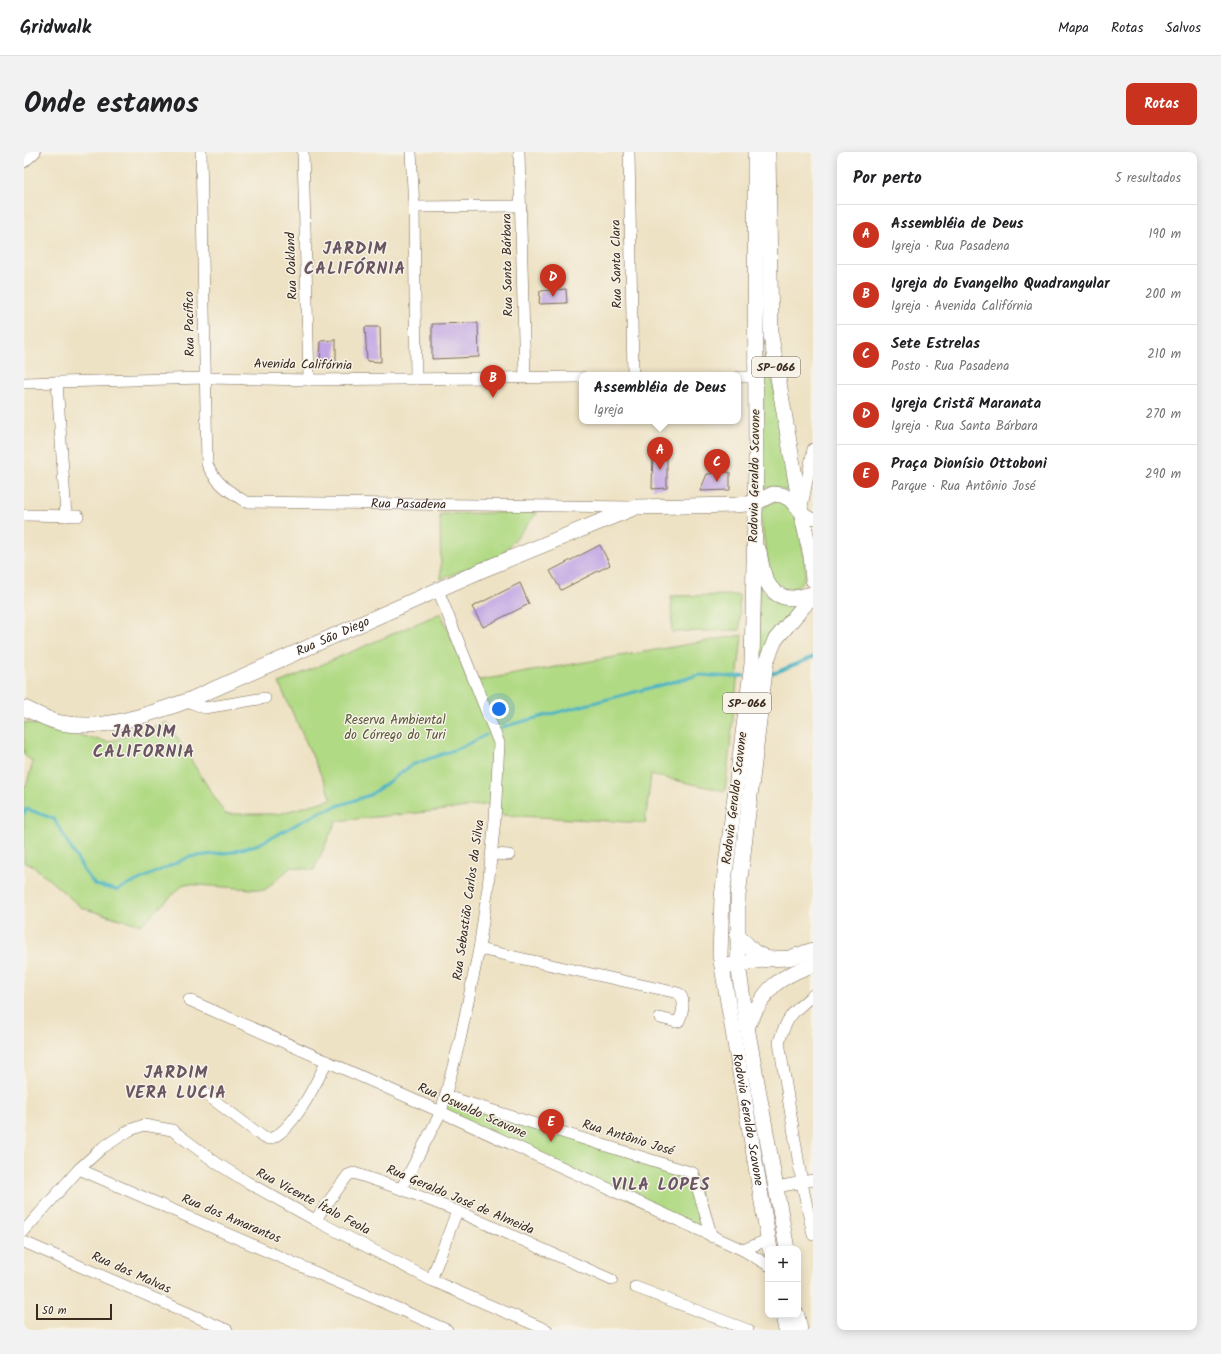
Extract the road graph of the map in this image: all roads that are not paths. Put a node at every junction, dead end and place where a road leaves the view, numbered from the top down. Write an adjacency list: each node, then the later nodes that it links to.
1 (35, 152): 9 (street)
2 (201, 152): 16 (street, Rua Pacífico)
3 (303, 152): 19 (street, Rua Oakland)
4 (411, 152): 11 (street)
5 (519, 152): 10 (street, Rua Santa Bárbara)
6 (629, 152): 12 (street, Rua Santa Clara)
7 (755, 152): 15 (main road, Rodovia Geraldo Scavone / SP-066)
8 (768, 152): 30 (main road, Rodovia Geraldo Scavone / SP-066)
9 (24, 162)
10 (521, 206): 11 (street); 17 (street, Rua Santa Bárbara)
11 (414, 207): 18 (street)
12 (633, 372)
13 (579, 377): 17 (street, Avenida Califórnia)
14 (741, 377): 15 (street)
15 (756, 377): 24 (main road, Rodovia Geraldo Scavone / SP-066)
16 (205, 378): 19 (street, Avenida Califórnia); 20 (street, Avenida Califórnia); 23 (street, Rua Pacífico)
17 (525, 378): 18 (street, Avenida Califórnia)
18 (416, 379): 19 (street, Avenida Califórnia)
19 (309, 380)
20 (57, 382): 21 (street, Avenida Califórnia); 28 (street)
21 (24, 383)
22 (813, 449): 30 (street)
23 (225, 490): 25 (street, Rua Pasadena)
24 (755, 503): 26 (main road, Rua Pasadena); 30 (main road); 32 (main road, Rodovia Geraldo Scavone / SP-066)
25 (596, 506): 26 (street, Rua Pasadena); 31 (street)
26 (636, 507): 31 (main road, Rua São Diego)
27 (24, 515): 28 (street)
28 (66, 516): 29 (street)
29 (78, 516)
30 (807, 516): 33 (main road, Rodovia Geraldo Scavone / SP-066)
31 (597, 523): 34 (main road, Rua São Diego)
32 (754, 523): 35 (main road); 47 (main road, Rodovia Geraldo Scavone / SP-066)
33 (813, 580)
34 (438, 590): 37 (main road, Rua São Diego); 39 (street, Rua Sebastião Carlos da Silva)
35 (813, 595): 41 (main road, Rodovia Geraldo Scavone / SP-066)
36 (265, 698): 37 (street)
37 (187, 701): 38 (main road, Rua São Diego)
38 (24, 708)
39 (492, 854): 40 (street); 42 (street, Rua Sebastião Carlos da Silva)
40 (509, 855)
41 (737, 934): 44 (main road); 45 (main road, Rodovia Geraldo Scavone / SP-066)
42 (479, 949): 50 (street); 54 (street, Rua Sebastião Carlos da Silva)
43 (813, 950): 44 (main road)
44 (768, 960): 45 (main road)
45 (738, 964): 47 (main road); 51 (main road, Rodovia Geraldo Scavone / SP-066)
46 (813, 965): 51 (main road)
47 (722, 968): 66 (main road, Rodovia Geraldo Scavone / SP-066)
48 (813, 995): 57 (street)
49 (189, 1000): 52 (street, Rua Oswaldo Scavone)
50 (660, 1018)
51 (747, 1027): 58 (main road, Rodovia Geraldo Scavone / SP-066)
52 (327, 1061): 53 (street); 55 (street, Rua Oswaldo Scavone)
53 (206, 1095)
54 (446, 1096): 55 (street, Rua Sebastião Carlos da Silva); 64 (street, Rua Antônio José)
55 (441, 1112): 59 (street, Rua Sebastião Carlos da Silva); 64 (street, Rua Oswaldo Scavone)
56 (79, 1169): 61 (street, Rua Vicente Ítalo Feola); 62 (street); 76 (street, Rua dos Amarantos)
57 (808, 1181): 58 (street); 63 (street)
58 (777, 1187): 67 (main road, Rodovia Geraldo Scavone / SP-066)
59 (401, 1189): 60 (street, Rua Geraldo José de Almeida); 61 (street, Rua Geraldo José de Almeida)
60 (456, 1211): 70 (street); 71 (street, Rua Geraldo José de Almeida)
61 (315, 1220): 70 (street, Rua Vicente Ítalo Feola)
62 (24, 1231)
63 (813, 1235)
64 (712, 1237): 68 (street, Rua Oswaldo Scavone)
65 (24, 1242): 75 (street, Rua das Malvas)
66 (770, 1244): 68 (street)
67 (787, 1246)
68 (743, 1250): 69 (street, Rua Oswaldo Scavone)
69 (765, 1263)
70 (431, 1280): 77 (street, Rua Vicente Ítalo Feola)
71 (612, 1280)
72 (635, 1287): 78 (street)
73 (784, 1318): 79 (main road)
74 (798, 1318): 80 (main road)
75 (227, 1330)
76 (447, 1330)
77 (547, 1330)
78 (748, 1330)
79 (786, 1330)
80 (800, 1330)

